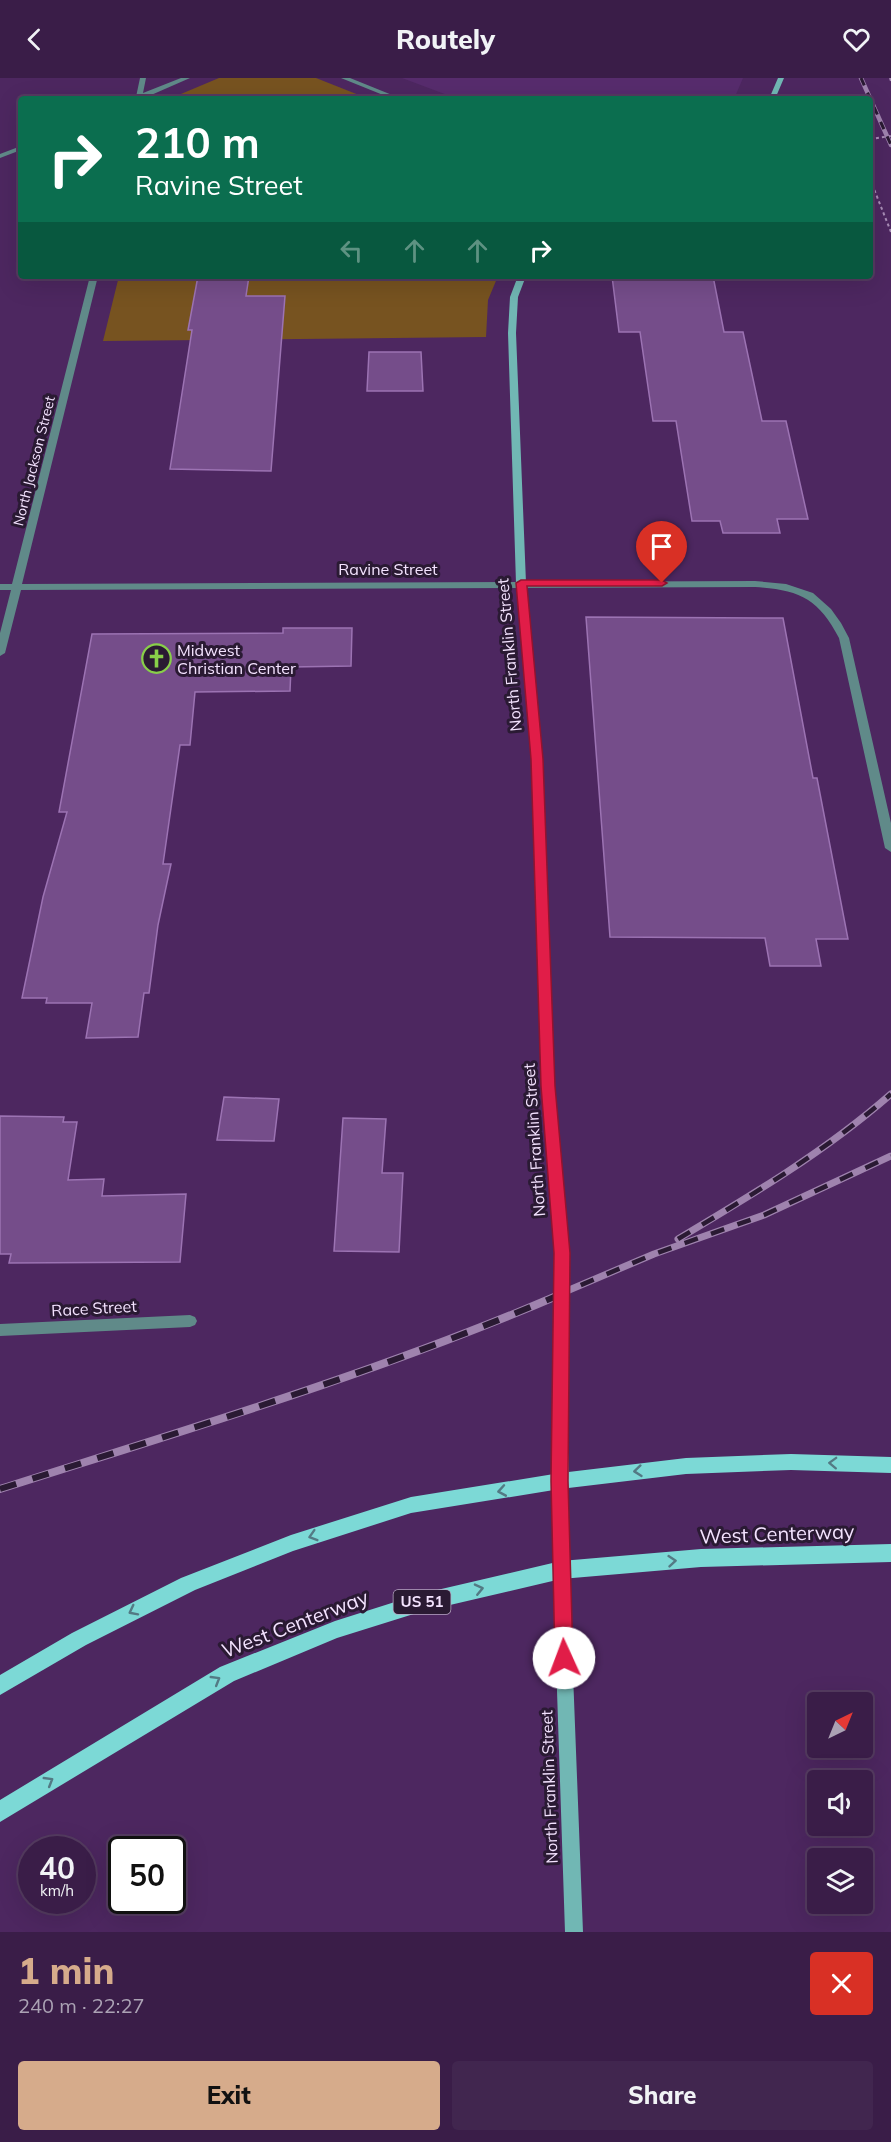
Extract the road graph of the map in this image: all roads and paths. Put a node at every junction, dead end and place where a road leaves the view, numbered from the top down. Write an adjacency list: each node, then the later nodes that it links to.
1 (143, 78): 5 (street)
2 (187, 78): 6 (street)
3 (344, 78): 7 (street)
4 (781, 78): 8 (main road)
5 (139, 96)
6 (145, 96)
7 (391, 96)
8 (773, 96)
9 (891, 136): 10 (path)
10 (873, 139)
11 (18, 149): 12 (street)
12 (0, 156)
13 (873, 187): 14 (path)
14 (891, 232)
15 (93, 279): 19 (street, North Jackson Street)
16 (521, 279): 17 (main road, North Franklin Street)
17 (521, 583): 19 (street, Ravine Street); 21 (street, Ravine Street); 25 (main road, North Franklin Street)
18 (0, 587): 19 (street, Ravine Street)
19 (17, 587): 20 (street, North Jackson Street)
20 (0, 653)
21 (891, 848)
22 (190, 1321): 23 (street, Race Street)
23 (0, 1330)
24 (891, 1465): 25 (main road, one-way to 25)
25 (560, 1481): 27 (main road, North Franklin Street); 28 (main road, one-way to 28)
26 (891, 1553): 27 (main road, West Centerway / US 51, one-way to 26)
27 (561, 1570): 29 (main road, West Centerway / US 51, one-way to 27); 30 (main road, North Franklin Street)
28 (0, 1686)
29 (0, 1812)
30 (574, 1932)

